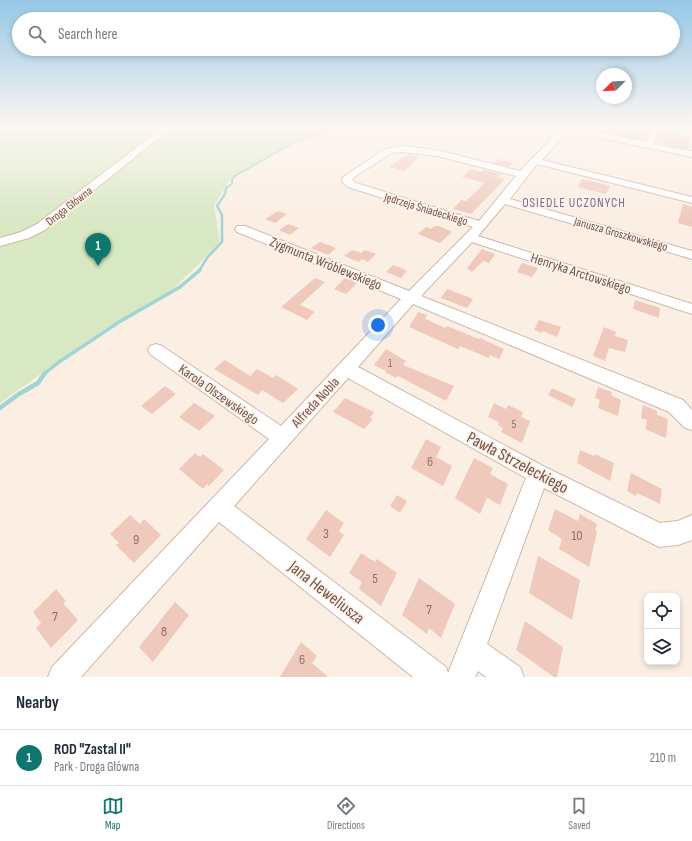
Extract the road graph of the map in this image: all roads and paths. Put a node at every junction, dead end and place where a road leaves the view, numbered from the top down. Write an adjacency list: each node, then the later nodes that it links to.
1 (128, 159): 11 (street, Droga Główna)
2 (376, 159): 10 (street, Jędrzeja Śniadeckiego)
3 (458, 159): 6 (street, Jędrzeja Śniadeckiego)
4 (539, 159): 5 (street, Alfreda Nobla)
5 (536, 161): 6 (street, Alfreda Nobla); 8 (street)
6 (522, 175): 7 (street, Alfreda Nobla)
7 (504, 200): 10 (street, Alfreda Nobla); 12 (street, Janusza Groszkowskiego)
8 (692, 200)
9 (241, 229): 13 (street, Zygmunta Wróblewskiego)
10 (475, 232): 13 (street, Alfreda Nobla); 14 (street, Henryka Arctowskiego)
11 (0, 242)
12 (692, 255)
13 (411, 297): 16 (street, Alfreda Nobla); 17 (street)
14 (692, 309)
15 (156, 350): 18 (street, Karola Olszewskiego)
16 (346, 370): 18 (street, Alfreda Nobla); 19 (street, Pawła Strzeleckiego)
17 (692, 422)
18 (282, 437): 20 (street, Alfreda Nobla)
19 (538, 474): 21 (street, Pawła Strzeleckiego); 22 (street)
20 (218, 507): 23 (street, Alfreda Nobla); 24 (street, Jana Heweliusza)
21 (692, 526)
22 (471, 649): 25 (street); 26 (street)
23 (62, 677)
24 (436, 677)
25 (460, 677)
26 (510, 677)

